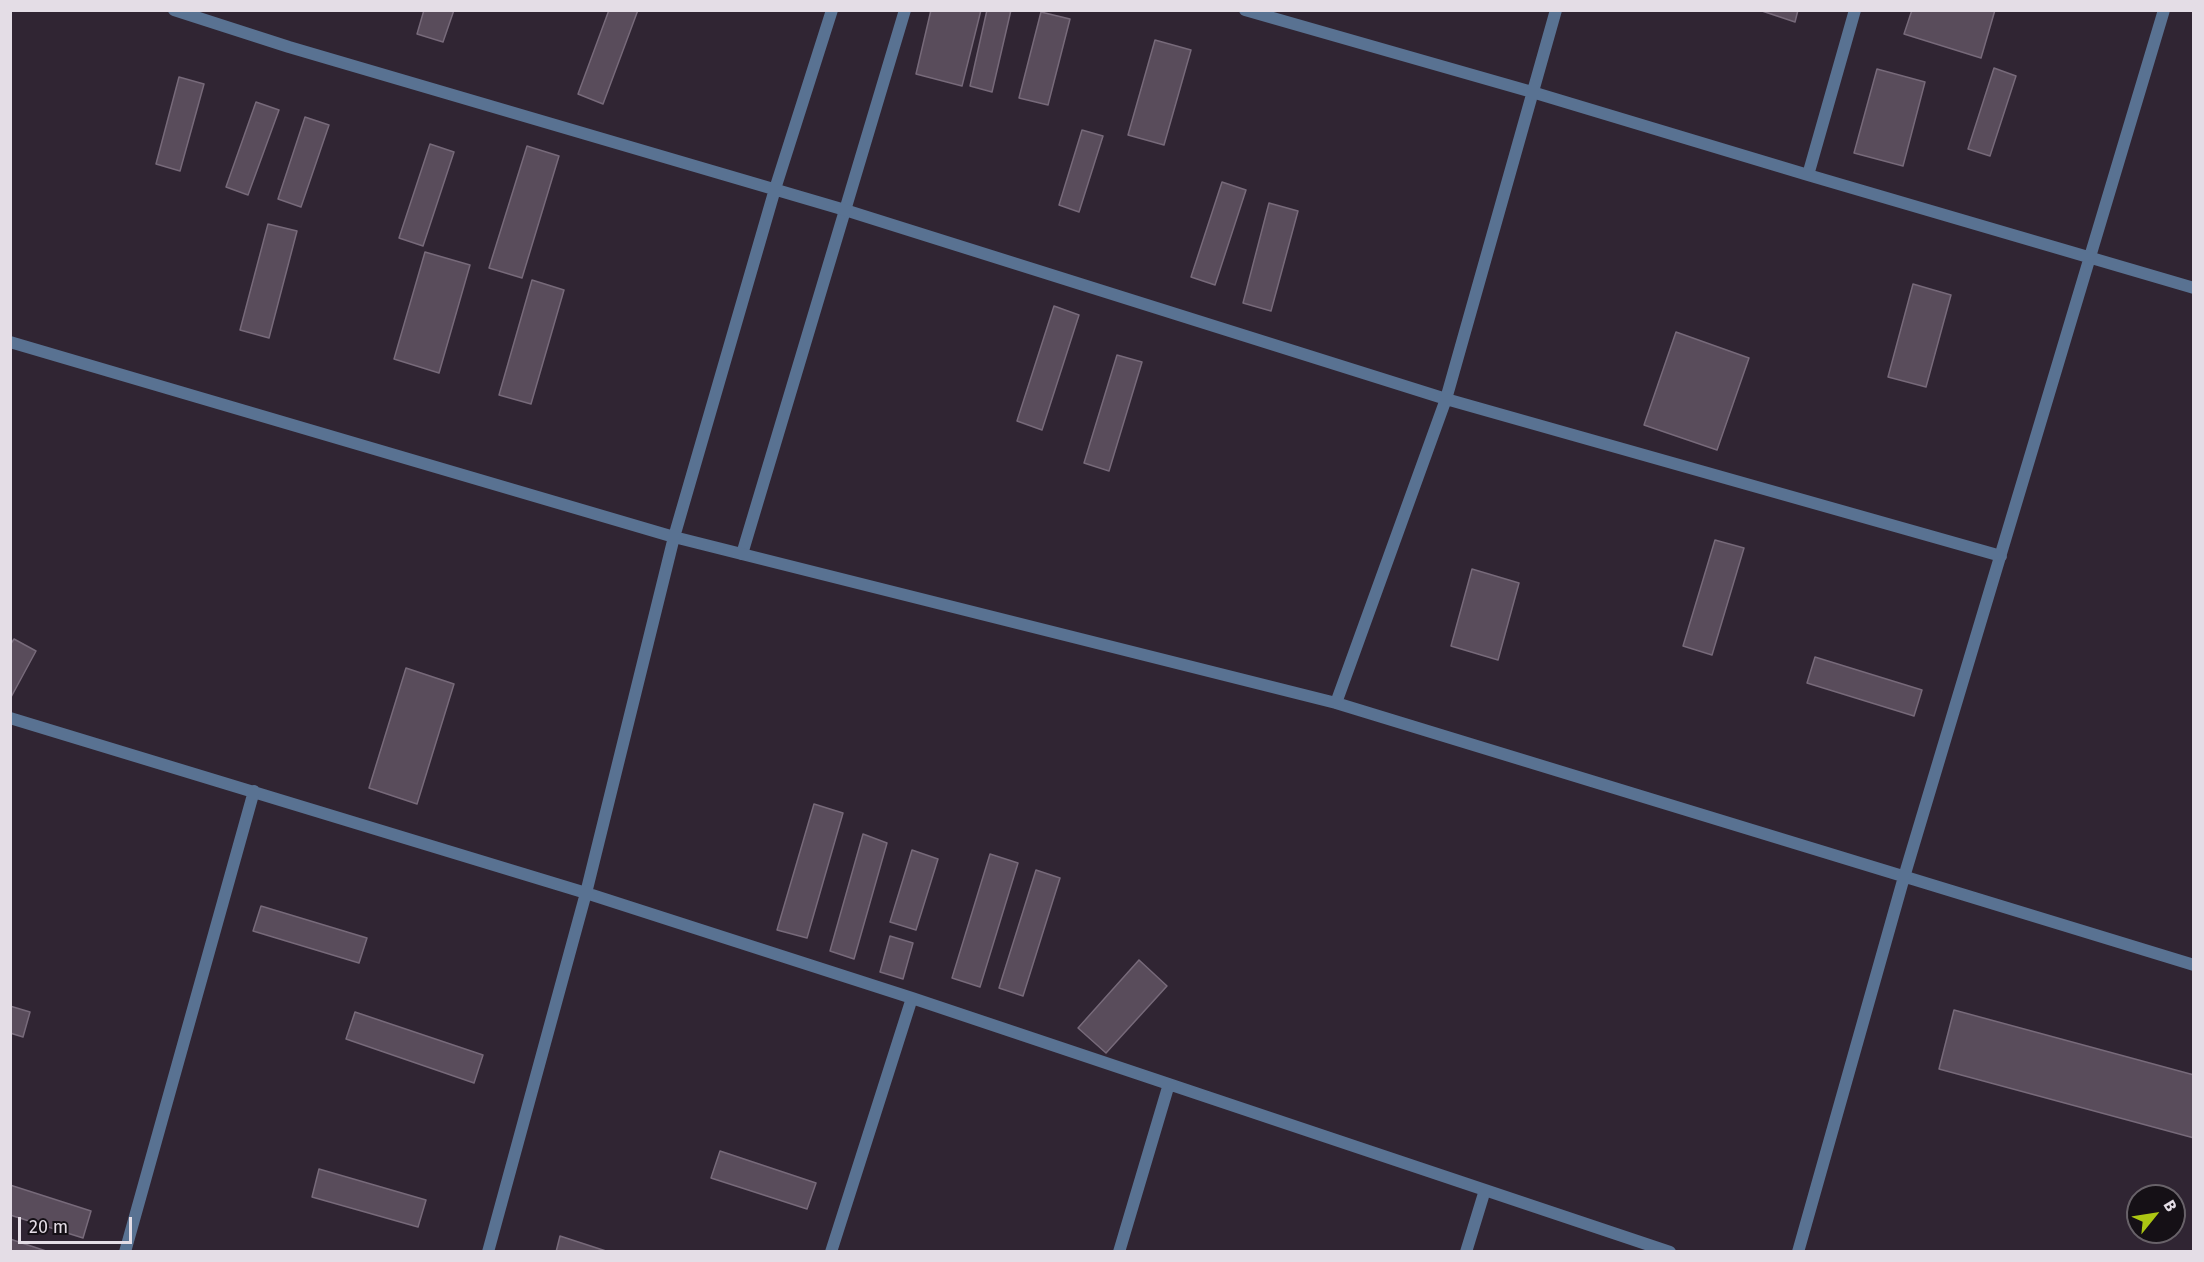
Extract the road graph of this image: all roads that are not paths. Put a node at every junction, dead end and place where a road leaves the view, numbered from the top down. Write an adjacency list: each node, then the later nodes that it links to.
1 (174, 10): 10 (street)
2 (832, 10): 10 (street)
3 (905, 10): 11 (street)
4 (1245, 10): 8 (street)
5 (1556, 10): 8 (street)
6 (1855, 10): 9 (street)
7 (2164, 10): 12 (street)
8 (1532, 92): 9 (street); 15 (street)
9 (1808, 176): 12 (street)
10 (775, 189): 11 (street); 16 (street)
11 (845, 210): 15 (street); 17 (street)
12 (2090, 258): 13 (street); 18 (street)
13 (2193, 288)
14 (10, 342): 16 (street)
15 (1446, 399): 18 (street); 19 (street)
16 (674, 537): 17 (street); 23 (street)
17 (742, 554): 19 (street)
18 (2001, 556): 22 (street)
19 (1336, 703): 22 (street)
20 (10, 718): 21 (street)
21 (254, 791): 23 (street); 28 (street)
22 (1904, 877): 24 (street); 34 (street)
23 (586, 892): 25 (street); 29 (street)
24 (2193, 965)
25 (912, 998): 26 (street); 30 (street)
26 (1169, 1084): 27 (street); 31 (street)
27 (1485, 1190): 32 (street); 33 (street)
28 (125, 1251)
29 (488, 1251)
30 (831, 1251)
31 (1119, 1251)
32 (1466, 1251)
33 (1670, 1251)
34 (1798, 1251)

